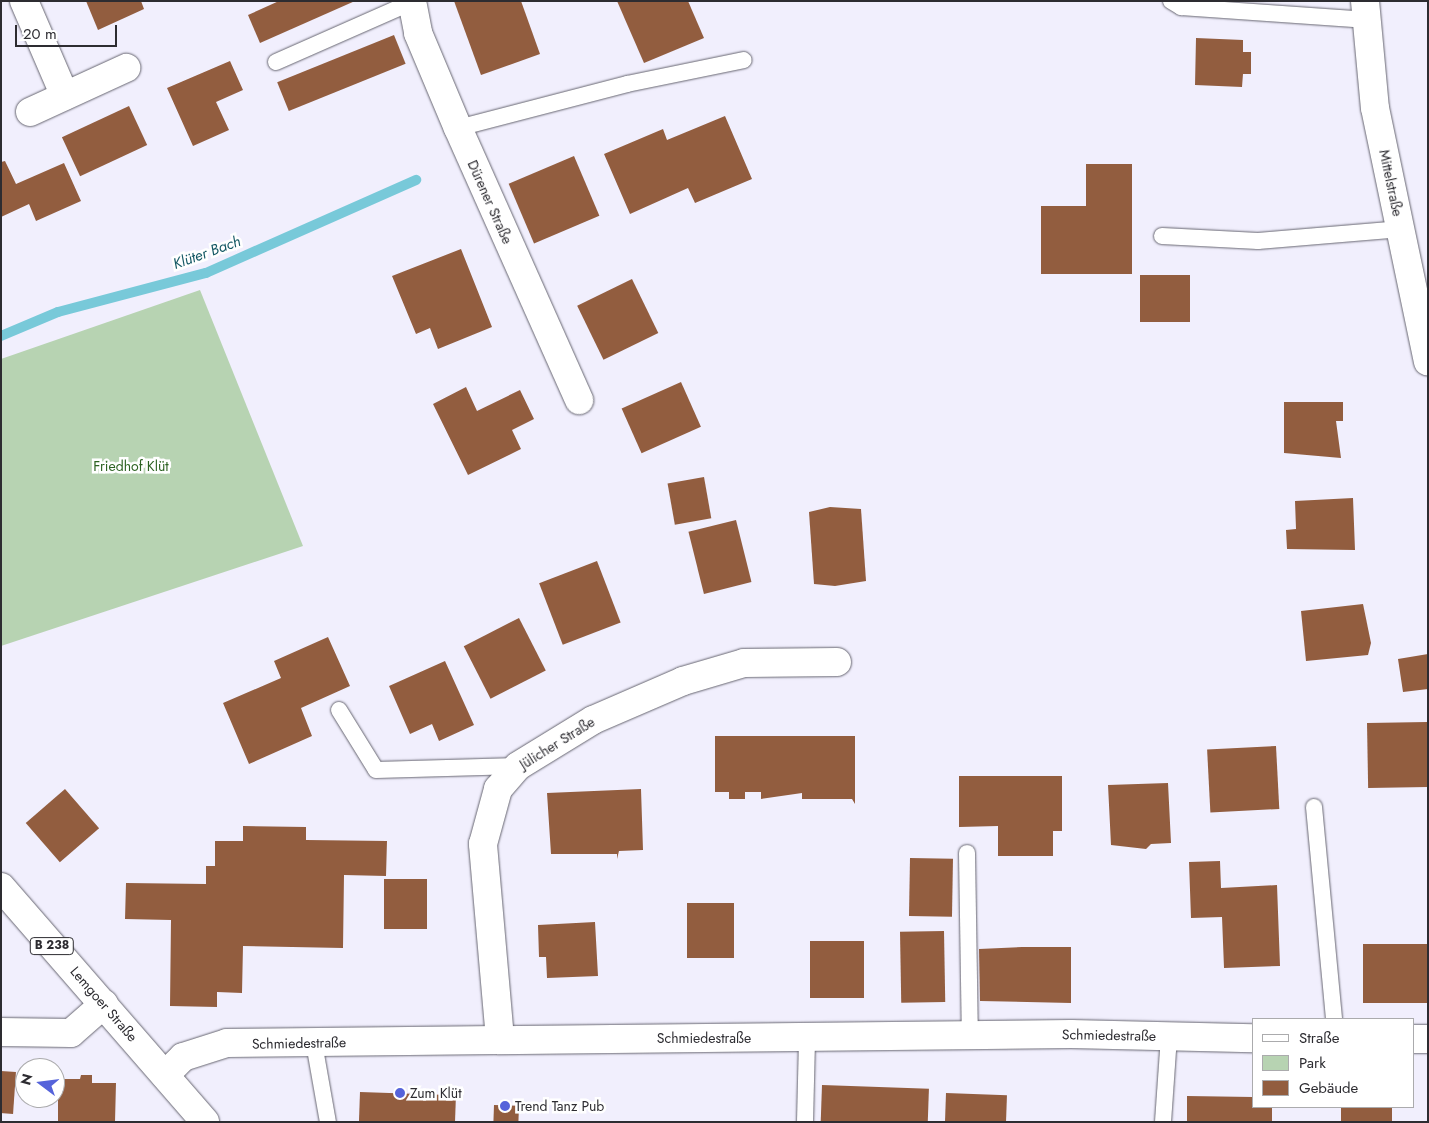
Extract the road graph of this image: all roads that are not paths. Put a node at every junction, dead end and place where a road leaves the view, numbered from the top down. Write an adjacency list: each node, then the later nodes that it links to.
1 (24, 1): 8 (street)
2 (1171, 1): 4 (lane)
3 (412, 2): 6 (lane); 10 (street, Dürener Straße)
4 (1365, 11): 11 (street, Mittelstraße)
5 (744, 60): 10 (lane)
6 (276, 62)
7 (126, 68): 8 (street)
8 (65, 96): 9 (street)
9 (30, 112)
10 (458, 128): 14 (street, Dürener Straße)
11 (1401, 229): 12 (lane); 13 (street, Mittelstraße)
12 (1162, 236)
13 (1428, 362)
14 (579, 400)
15 (838, 662): 17 (street, Jülicher Straße)
16 (339, 710): 17 (lane)
17 (518, 766): 28 (street, Jülicher Straße)
18 (1314, 807): 22 (lane)
19 (967, 853): 24 (lane)
20 (1, 887): 21 (street, Lemgoer Straße / B 238)
21 (104, 1004): 23 (street); 32 (street, Lemgoer Straße / B 238)
22 (1334, 1018)
23 (1, 1032)
24 (970, 1035): 25 (street, Schmiedestraße); 26 (street, Schmiedestraße)
25 (1169, 1036): 27 (street, Schmiedestraße); 36 (lane)
26 (807, 1038): 28 (street, Schmiedestraße); 35 (lane)
27 (1252, 1038)
28 (500, 1039): 31 (street, Schmiedestraße)
29 (1414, 1039): 30 (street)
30 (1428, 1039)
31 (314, 1043): 32 (street, Schmiedestraße); 34 (lane)
32 (165, 1075): 33 (street, Lemgoer Straße / B 238)
33 (205, 1122)
34 (328, 1122)
35 (805, 1122)
36 (1163, 1122)

